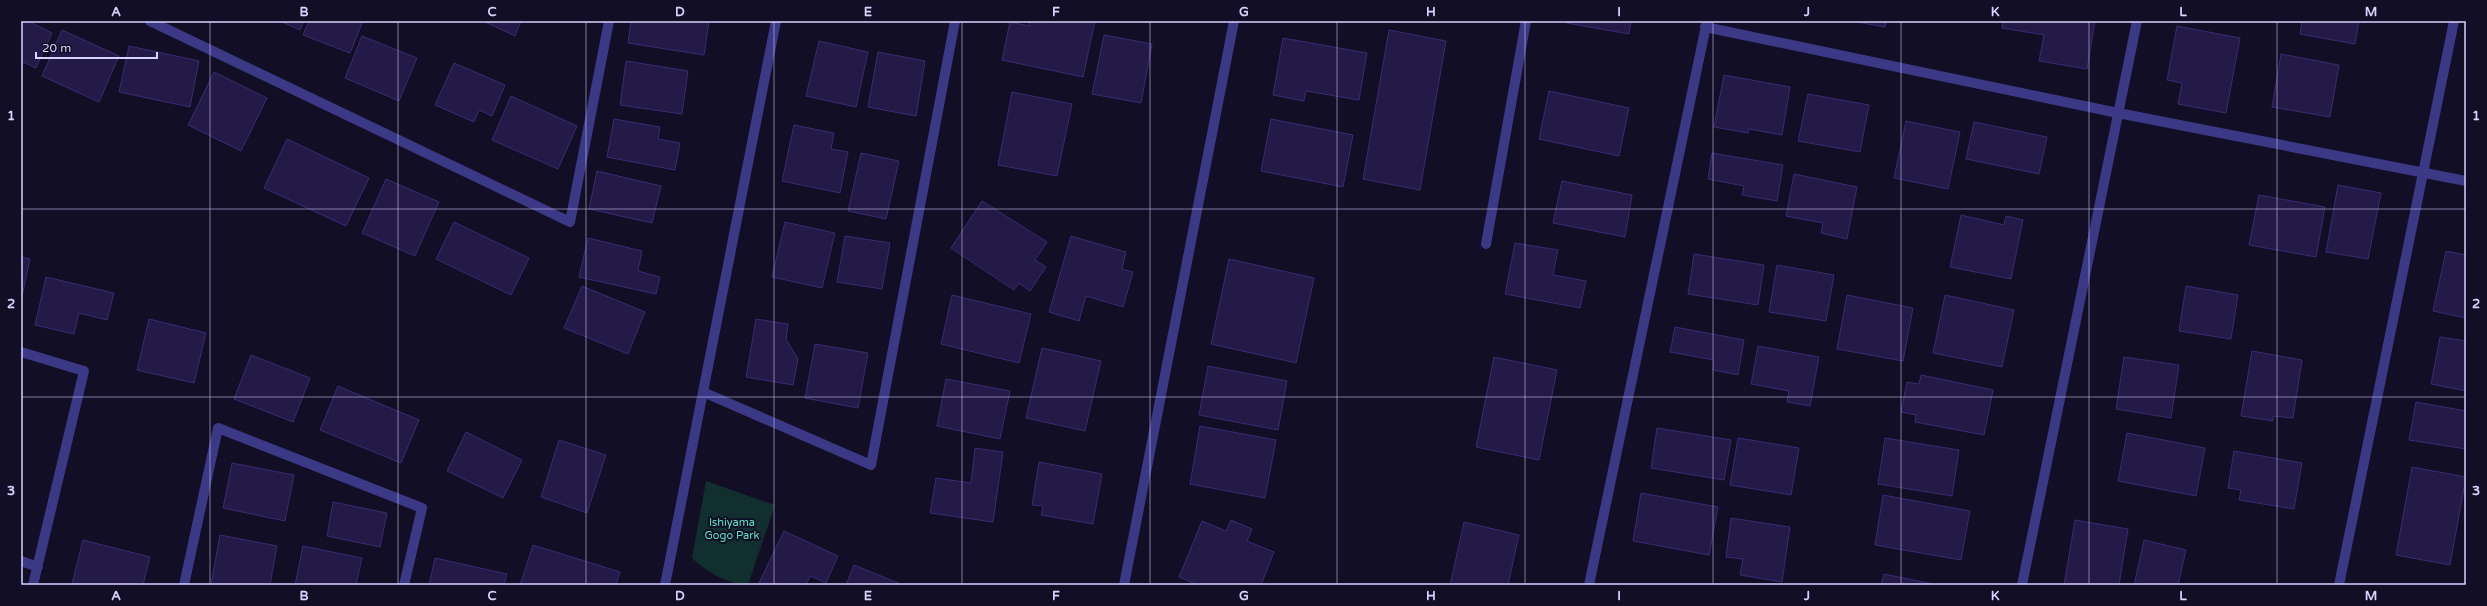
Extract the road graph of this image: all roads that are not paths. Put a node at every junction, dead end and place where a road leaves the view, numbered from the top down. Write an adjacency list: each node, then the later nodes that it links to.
1 (150, 21): 2 (street)
2 (609, 21)
3 (776, 21): 15 (street)
4 (955, 21): 15 (street)
5 (1234, 21): 22 (street)
6 (1526, 21): 13 (street)
7 (2136, 21): 10 (street)
8 (2454, 21): 11 (street)
9 (1706, 24): 10 (street); 23 (street)
10 (2118, 113): 11 (street); 24 (street)
11 (2422, 173): 12 (street); 25 (street)
12 (2466, 181)
13 (1486, 244)
14 (21, 352): 17 (street)
15 (703, 392): 18 (street)
16 (21, 561): 17 (street)
17 (38, 567): 19 (street)
18 (668, 584)
19 (33, 585)
20 (184, 585): 21 (street)
21 (404, 585)
22 (1124, 585)
23 (1589, 585)
24 (2022, 585)
25 (2339, 585)

